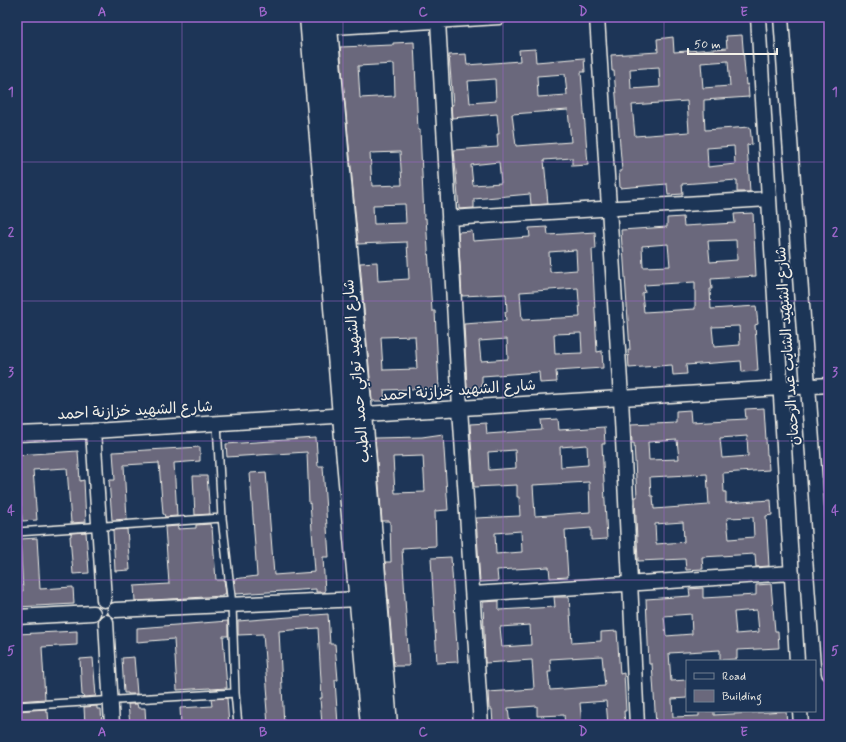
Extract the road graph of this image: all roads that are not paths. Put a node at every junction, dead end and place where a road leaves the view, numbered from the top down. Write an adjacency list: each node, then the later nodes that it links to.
1 (499, 17): 5 (street)
2 (597, 17): 8 (street)
3 (758, 17): 7 (street, شارع الشهيد الشايب عبد الرحمان)
4 (781, 17): 11 (street, شارع الشهيد الشايب عبد الرحمان)
5 (438, 21): 6 (street); 9 (street)
6 (318, 22): 15 (street, شارع الشهيد تواتي حمد الطيب)
7 (770, 199): 8 (street); 12 (street, شارع الشهيد الشايب عبد الرحمان)
8 (609, 208): 9 (street); 13 (street)
9 (449, 218): 14 (street)
10 (829, 385): 11 (street, شارع الشهيد خزازنة احمد)
11 (808, 386): 12 (street, شارع الشهيد خزازنة احمد); 22 (street, شارع الشهيد الشايب عبد الرحمان)
12 (780, 388): 13 (street, شارع الشهيد خزازنة احمد); 23 (street, شارع الشهيد الشايب عبد الرحمان)
13 (621, 398): 14 (street, شارع الشهيد خزازنة احمد); 24 (street)
14 (460, 408): 15 (street, شارع الشهيد خزازنة احمد); 25 (street)
15 (352, 415): 16 (street, شارع الشهيد خزازنة احمد); 26 (street, شارع الشهيد تواتي حمد الطيب); 42 (street, شارع الشهيد تواتي حمد الطيب)
16 (217, 423): 17 (street, شارع الشهيد خزازنة احمد); 19 (lane)
17 (93, 431): 18 (street, شارع الشهيد خزازنة احمد); 20 (street)
18 (17, 434)
19 (222, 518): 20 (lane); 28 (lane)
20 (99, 526): 21 (lane); 27 (street)
21 (17, 532)
22 (825, 571): 34 (street, شارع الشهيد الشايب عبد الرحمان)
23 (792, 573): 24 (street); 33 (street, شارع الشهيد الشايب عبد الرحمان)
24 (630, 584): 25 (street); 44 (street)
25 (473, 594): 43 (street)
26 (360, 599): 28 (street); 41 (street, شارع الشهيد تواتي حمد الطيب)
27 (104, 600): 29 (street); 30 (street)
28 (232, 605): 29 (street); 35 (lane)
29 (115, 610): 32 (street)
30 (93, 613): 31 (street); 32 (street)
31 (17, 617)
32 (106, 622): 36 (street)
33 (797, 660)
34 (829, 672)
35 (236, 694): 36 (lane); 40 (lane)
36 (110, 702): 37 (lane); 39 (street)
37 (17, 706)
38 (800, 712): 45 (street)
39 (112, 725)
40 (238, 725)
41 (371, 725)
42 (387, 725)
43 (481, 725)
44 (637, 725)
45 (801, 725)

